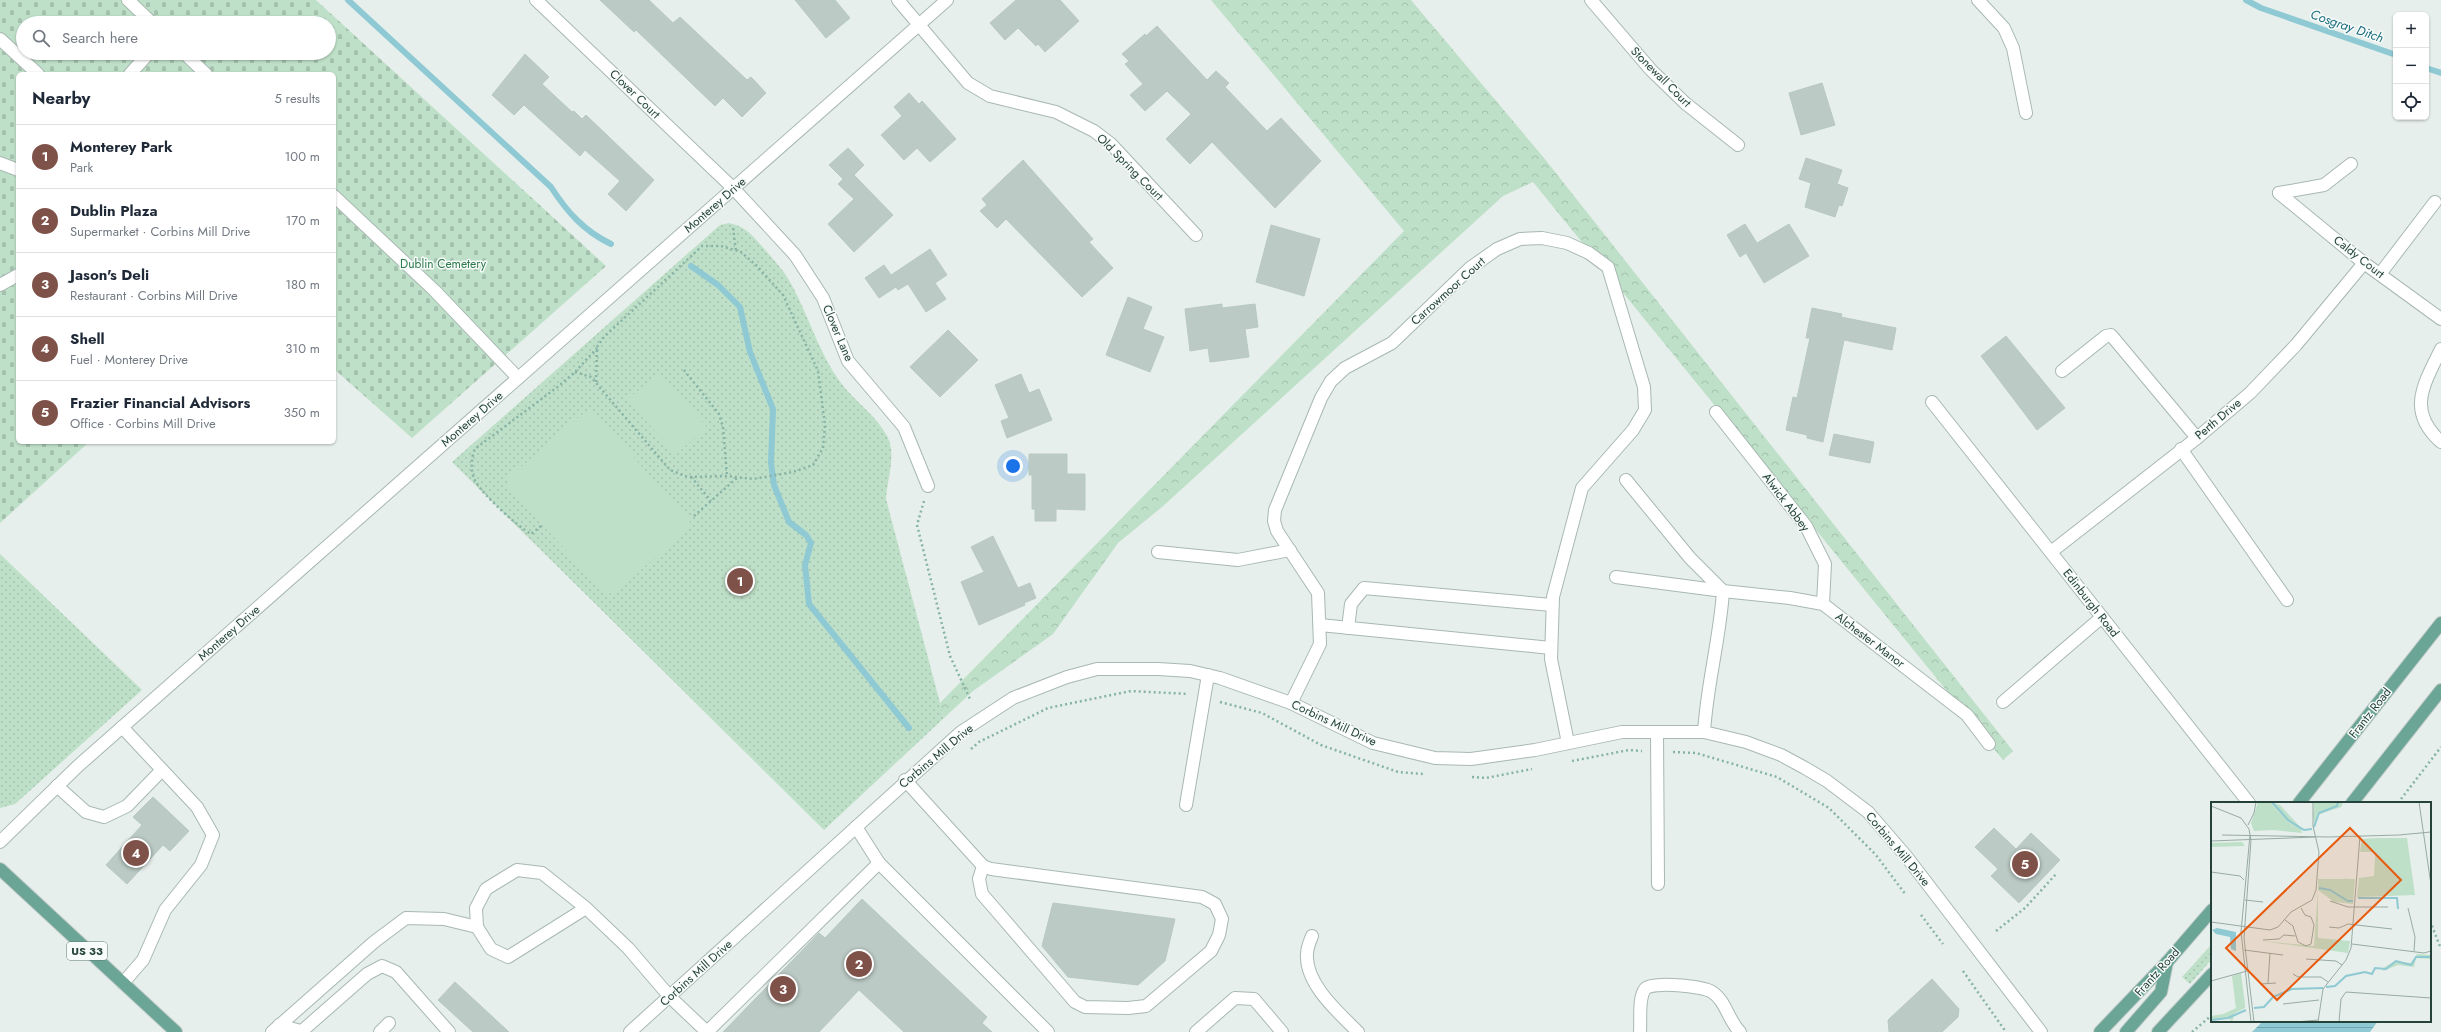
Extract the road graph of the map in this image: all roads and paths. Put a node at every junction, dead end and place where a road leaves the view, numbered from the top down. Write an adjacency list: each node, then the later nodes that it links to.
1 (128, 0): 7 (street)
2 (536, 0): 22 (street, Clover Court)
3 (898, 0): 8 (street, Old Spring Court)
4 (947, 0): 8 (street, Monterey Drive)
5 (1591, 0): 18 (street, Stonewall Court)
6 (1978, 0): 17 (street)
7 (145, 16)
8 (919, 26): 22 (street, Monterey Drive); 26 (street, Old Spring Court)
9 (0, 39): 10 (street)
10 (16, 54)
11 (23, 60): 14 (street)
12 (143, 60): 15 (street)
13 (191, 60): 16 (street)
14 (36, 72)
15 (132, 72)
16 (204, 72)
17 (2026, 113)
18 (1738, 145)
19 (0, 163): 21 (street)
20 (2351, 164): 28 (street, Caldy Court)
21 (16, 169)
22 (734, 188): 38 (street, Monterey Drive); 49 (street, Clover Lane)
23 (336, 198): 38 (street)
24 (2435, 202): 29 (street)
25 (733, 228): 27 (path)
26 (1196, 235)
27 (736, 251): 33 (path); 47 (path)
28 (2364, 263): 29 (street, Caldy Court); 42 (street, Perth Drive)
29 (2380, 274): 32 (street, Caldy Court)
30 (16, 276): 31 (street)
31 (0, 285)
32 (2441, 319)
33 (597, 347): 37 (path); 39 (path)
34 (2441, 350): 43 (street)
35 (684, 370): 46 (path)
36 (2062, 371): 42 (street)
37 (576, 372): 39 (path); 52 (path)
38 (518, 378): 71 (street, Monterey Drive)
39 (596, 384): 45 (path)
40 (1932, 402): 55 (street, Edinburgh Road)
41 (1716, 412): 59 (street, Alwick Abbey)
42 (2197, 438): 44 (street, Perth Drive)
43 (2441, 442)
44 (2181, 449): 55 (street, Perth Drive); 58 (street)
45 (690, 476): 46 (path); 50 (path)
46 (727, 476): 47 (path)
47 (738, 477): 50 (path)
48 (1626, 480): 57 (street)
49 (928, 486): 68 (path)
50 (711, 501): 51 (path)
51 (694, 516)
52 (541, 526)
53 (1290, 550): 54 (street); 60 (street, Carrowmoor Court); 63 (street, Carrowmoor Court)
54 (1158, 552)
55 (2051, 552): 61 (street, Edinburgh Road)
56 (1616, 577): 57 (street, Alchester Manor)
57 (1723, 591): 59 (street, Alchester Manor); 73 (street)
58 (2287, 600)
59 (1823, 604): 75 (street, Alchester Manor)
60 (1552, 605): 64 (street); 65 (street, Carrowmoor Court)
61 (2102, 617): 69 (street); 80 (street, Edinburgh Road)
62 (2441, 623): 81 (main road, Frantz Road)
63 (1320, 625): 64 (street); 70 (street, Carrowmoor Court)
64 (1348, 628): 65 (street)
65 (1551, 648): 74 (street, Carrowmoor Court)
66 (1208, 675): 70 (street, Corbins Mill Drive); 78 (street, Corbins Mill Drive); 84 (street)
67 (2441, 690): 82 (main road)
68 (970, 699)
69 (2003, 702)
70 (1291, 704): 74 (street, Corbins Mill Drive)
71 (122, 727): 77 (street); 79 (street, Monterey Drive)
72 (1657, 732): 73 (street, Corbins Mill Drive); 74 (street, Corbins Mill Drive); 91 (street)
73 (1704, 732): 119 (street, Corbins Mill Drive)
74 (1568, 744)
75 (1989, 744)
76 (2441, 747): 83 (path)
77 (162, 770): 79 (street); 104 (street)
78 (905, 780): 85 (street, Corbins Mill Drive); 88 (street)
79 (57, 786): 86 (street, Monterey Drive)
80 (2248, 802)
81 (2300, 802)
82 (2353, 802)
83 (2399, 802)
84 (1186, 804)
85 (856, 827): 87 (street); 105 (street, Corbins Mill Drive)
86 (0, 842)
87 (879, 862): 105 (street); 113 (street)
88 (983, 866): 88 (street)
89 (0, 869): 104 (main road, US 33)
90 (2058, 873): 97 (path)
91 (1658, 884)
92 (586, 908): 96 (street); 96 (street); 105 (street)
93 (2211, 911): 101 (main road, Frantz Road)
94 (1921, 915): 99 (path)
95 (2431, 924): 100 (path)
96 (477, 926): 107 (street)
97 (1996, 931)
98 (1312, 936): 116 (street)
99 (1943, 944)
100 (2441, 949)
101 (2168, 961): 120 (main road, Frantz Road); 121 (main road)
102 (1963, 971): 118 (path)
103 (2211, 975): 122 (main road)
104 (123, 983): 109 (main road, US 33)
105 (670, 997): 112 (street, Corbins Mill Drive)
106 (2211, 1016): 123 (path)
107 (275, 1028): 110 (street)
108 (1735, 1030): 117 (street)
109 (176, 1032)
110 (303, 1032): 111 (street)
111 (449, 1032)
112 (630, 1032)
113 (1048, 1032)
114 (1196, 1032): 115 (street)
115 (1282, 1032)
116 (1358, 1032)
117 (1640, 1032)
118 (2006, 1032)
119 (2041, 1032)
120 (2100, 1032)
121 (2126, 1032)
122 (2158, 1032)
123 (2192, 1032)

